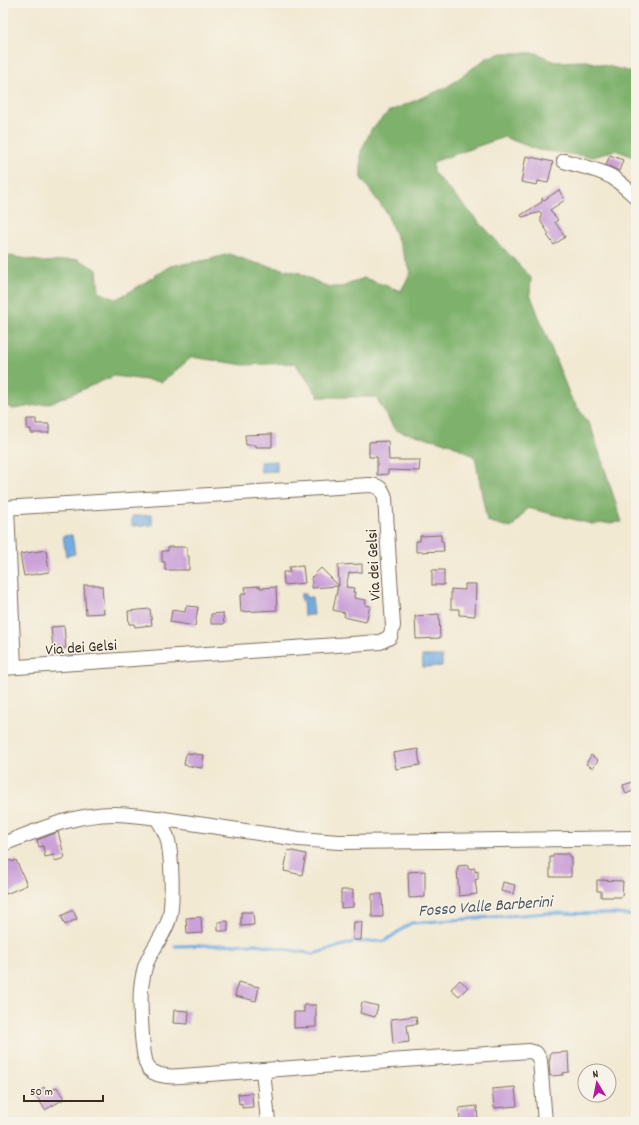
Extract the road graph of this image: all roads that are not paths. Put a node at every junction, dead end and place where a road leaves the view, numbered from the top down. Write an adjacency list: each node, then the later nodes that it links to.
1 (564, 161): 2 (street)
2 (636, 197)
3 (5, 508): 4 (street, Via dei Gelsi); 4 (street, Via dei Gelsi)
4 (9, 668)
5 (157, 818): 6 (street); 7 (street); 8 (street)
6 (636, 838)
7 (3, 844)
8 (264, 1070): 9 (street); 10 (street)
9 (268, 1122)
10 (545, 1122)

